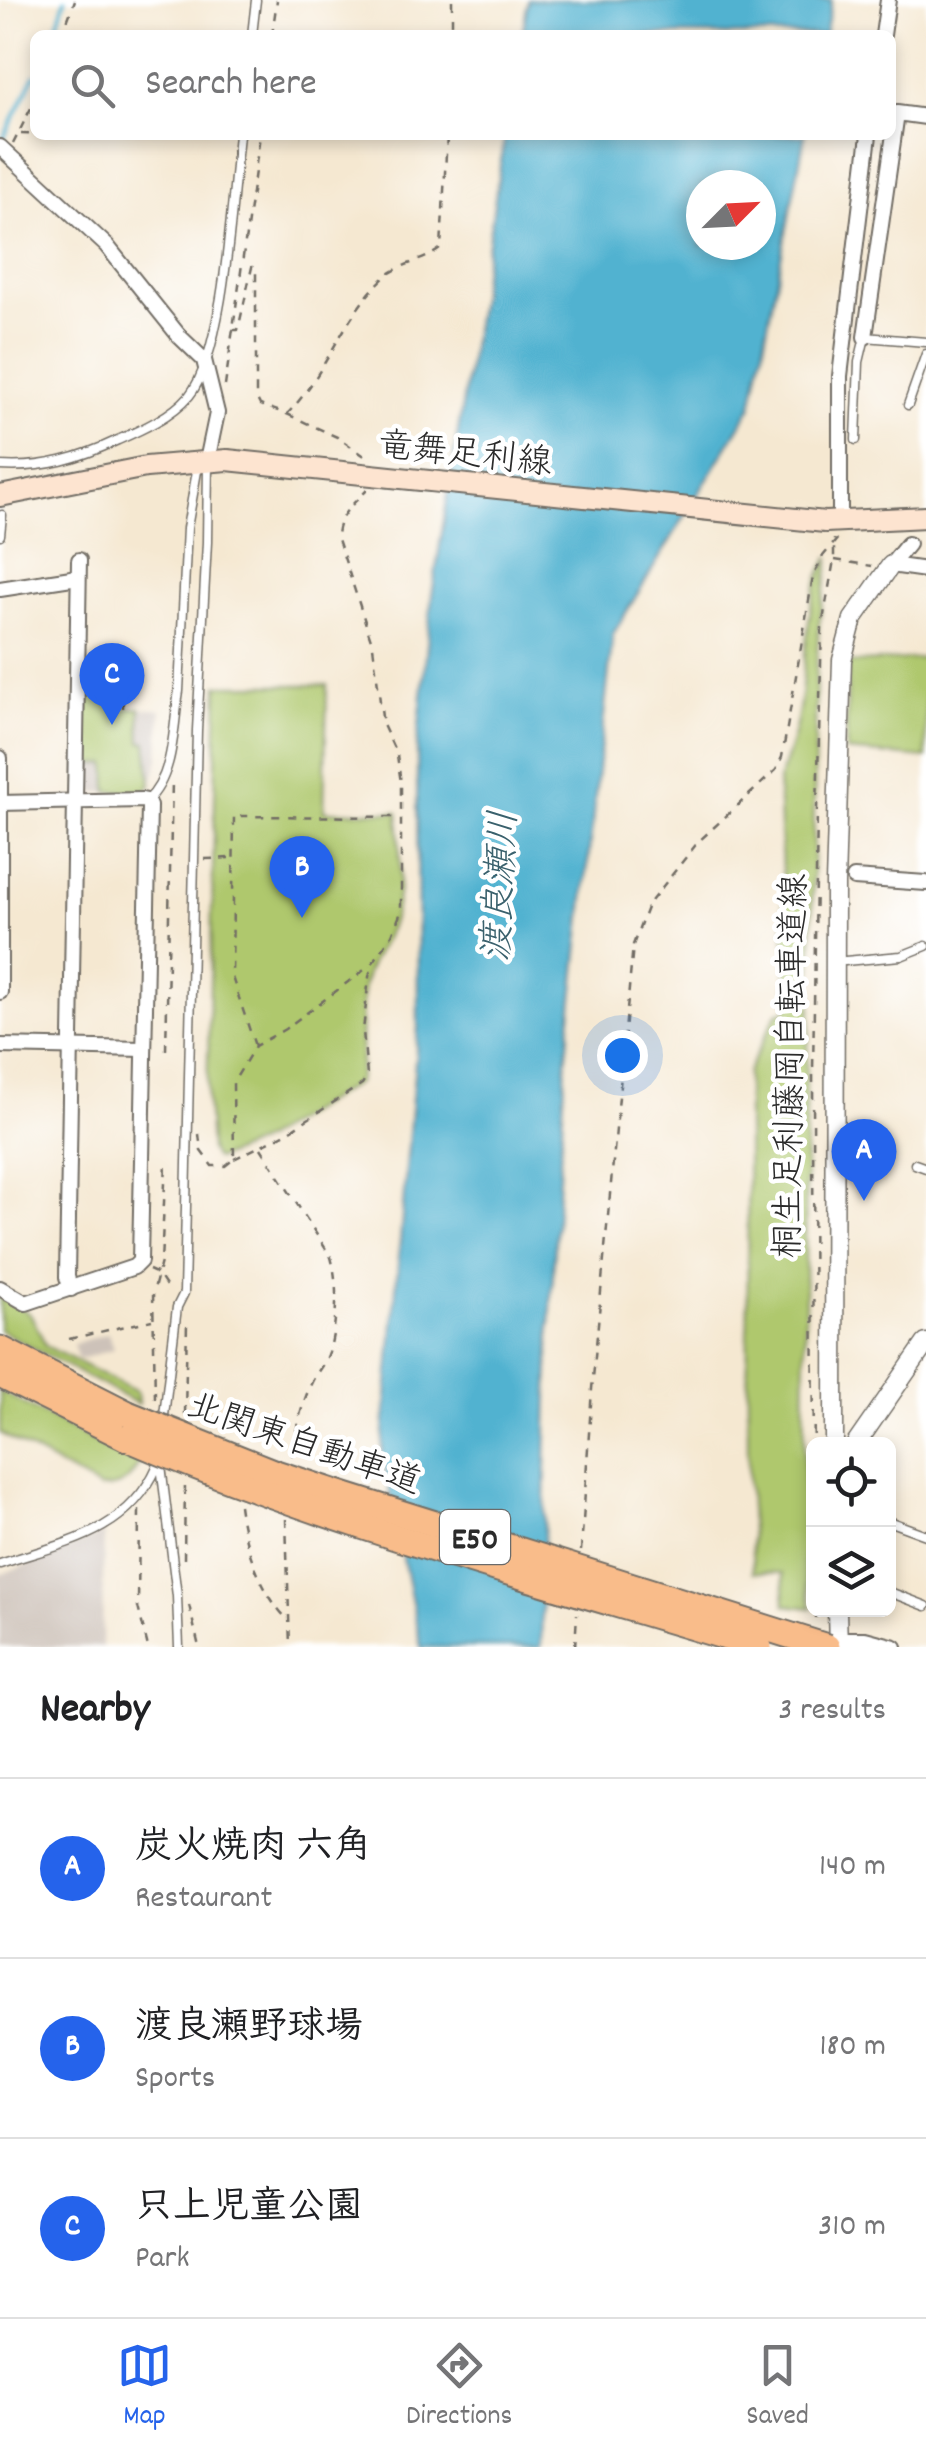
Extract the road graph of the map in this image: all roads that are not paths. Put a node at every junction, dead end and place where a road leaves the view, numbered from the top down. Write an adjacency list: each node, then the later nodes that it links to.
1 (256, 0): 3 (lane)
2 (888, 0): 4 (street)
3 (253, 30)
4 (884, 30)
5 (896, 113): 6 (street)
6 (926, 117)
7 (239, 140): 14 (lane)
8 (868, 140): 20 (street)
9 (892, 140): 11 (street)
10 (4, 150): 14 (street)
11 (864, 336): 12 (lane); 16 (lane)
12 (926, 342)
13 (926, 354): 15 (lane)
14 (204, 360): 17 (street); 18 (lane)
15 (908, 405)
16 (856, 440)
17 (217, 460): 19 (main road, 竜舞足利線); 20 (main road, 竜舞足利線, bridge); 31 (lane); 52 (lane)
18 (3, 467): 19 (lane)
19 (2, 496): 22 (lane)
20 (832, 522): 21 (main road, 竜舞足利線)
21 (916, 532): 24 (street)
22 (0, 535)
23 (79, 560): 26 (street)
24 (885, 566): 25 (street); 50 (street)
25 (926, 570)
26 (78, 577): 27 (street); 28 (street)
27 (0, 589)
28 (76, 681): 29 (lane); 32 (street)
29 (123, 682)
30 (0, 758): 33 (street)
31 (147, 800): 32 (street); 41 (street)
32 (74, 802): 33 (street); 40 (street)
33 (1, 803): 38 (street)
34 (854, 878): 35 (street)
35 (926, 883)
36 (926, 946): 37 (lane)
37 (845, 961)
38 (0, 992)
39 (0, 1046): 40 (street)
40 (70, 1047): 41 (street); 45 (street)
41 (144, 1049): 45 (street)
42 (915, 1164): 43 (lane)
43 (926, 1168)
44 (0, 1288): 45 (street)
45 (71, 1289)
46 (926, 1343): 51 (street)
47 (0, 1348): 49 (highway, 北関東自動車道 / E50)
48 (0, 1375): 49 (highway, 北関東自動車道 / E50)
49 (128, 1426): 60 (highway, 北関東自動車道 / E50, bridge); 62 (highway, 北関東自動車道 / E50, bridge)
50 (834, 1437)
51 (861, 1437)
52 (159, 1463): 55 (lane); 61 (lane)
53 (896, 1524): 54 (lane)
54 (926, 1535)
55 (0, 1564)
56 (896, 1595): 57 (lane)
57 (926, 1606)
58 (836, 1617): 60 (street)
59 (859, 1643): 60 (street); 63 (street)
60 (834, 1644)
61 (180, 1647)
62 (758, 1647)
63 (895, 1647)

